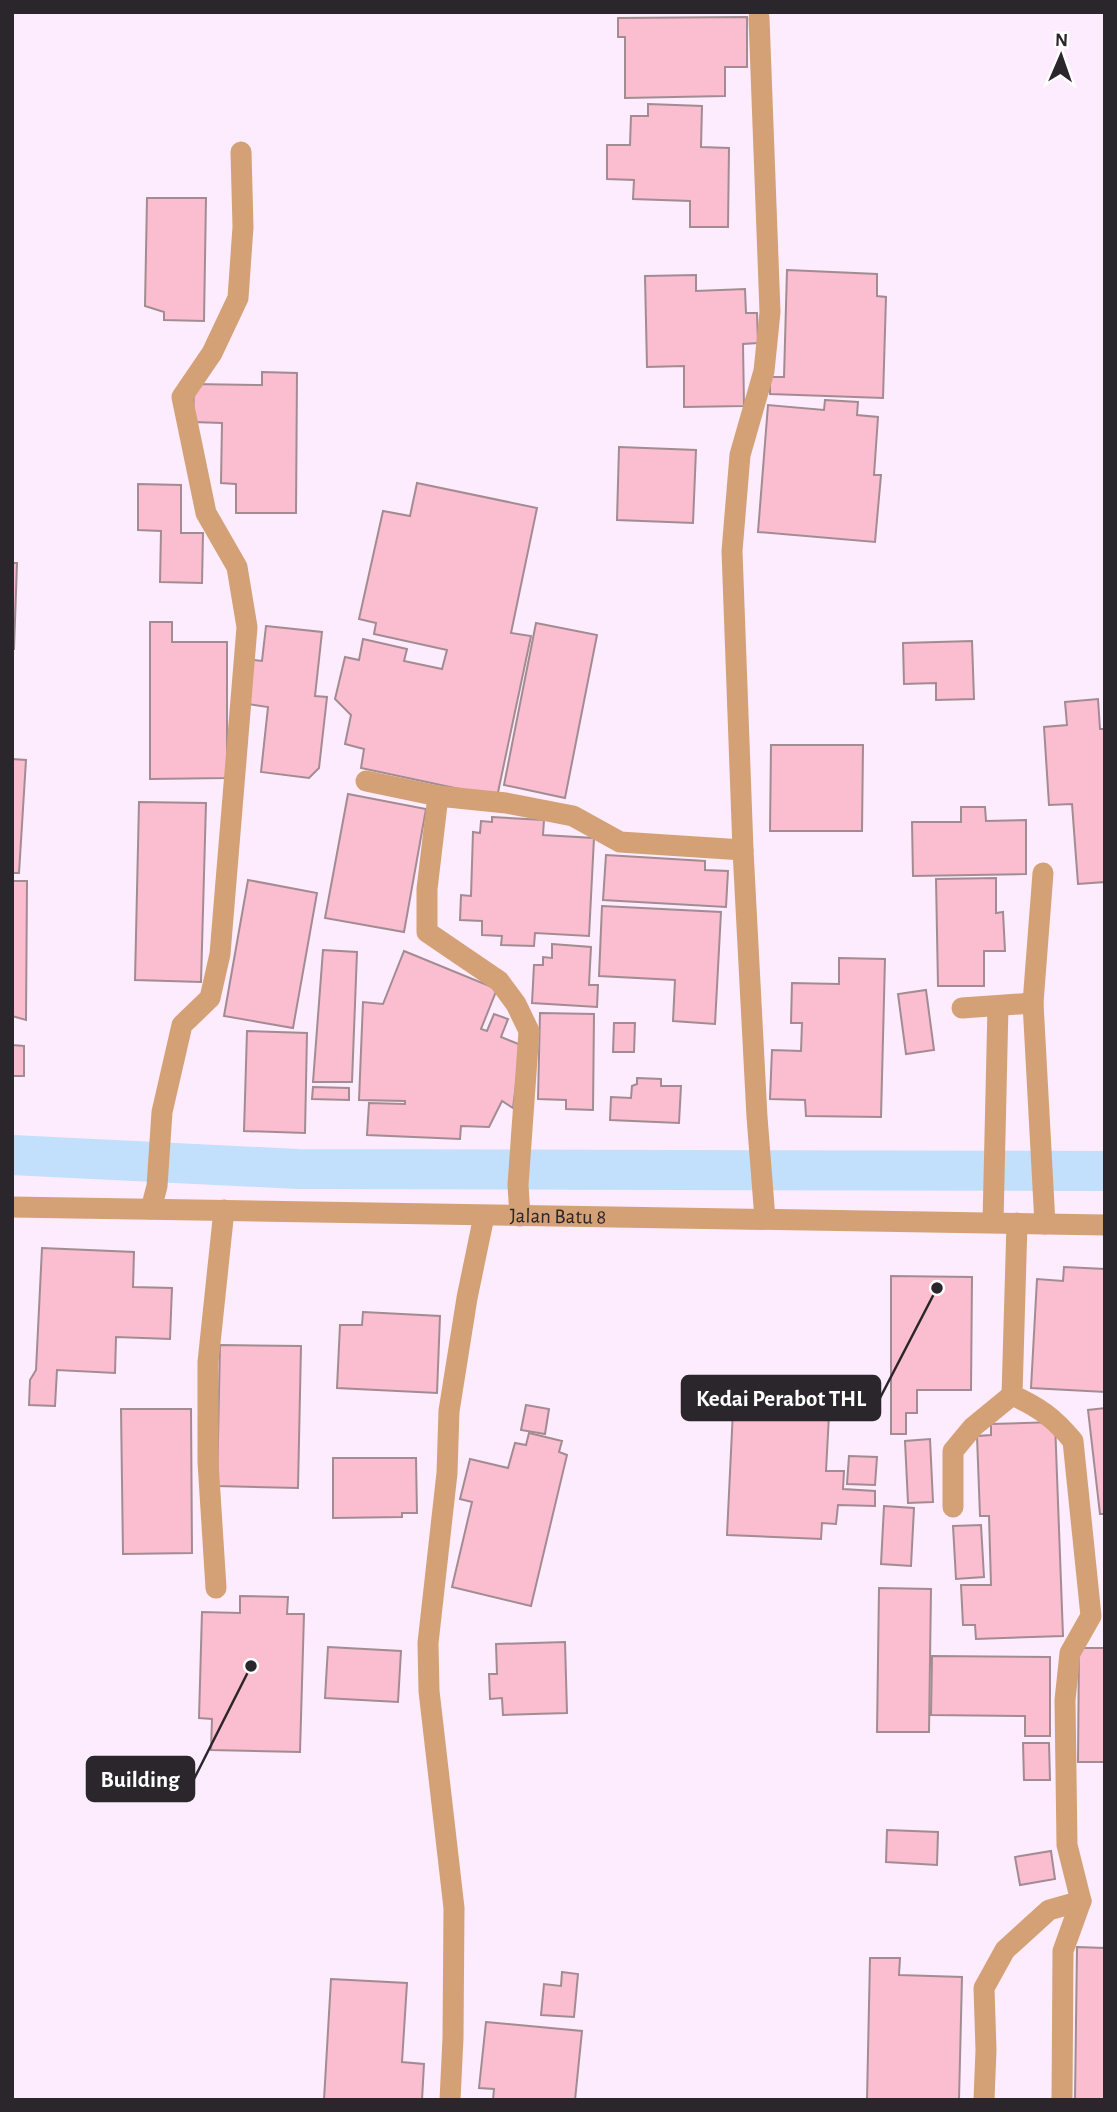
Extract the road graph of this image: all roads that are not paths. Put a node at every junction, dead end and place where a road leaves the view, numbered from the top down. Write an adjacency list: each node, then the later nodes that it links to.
1 (759, 18): 5 (street)
2 (241, 152): 11 (street)
3 (366, 781): 4 (street)
4 (438, 796): 5 (street); 14 (street)
5 (743, 850): 15 (street)
6 (1043, 873): 7 (street)
7 (1033, 1003): 8 (street); 18 (street)
8 (998, 1006): 9 (street); 16 (street)
9 (962, 1008)
10 (12, 1207): 11 (street, Jalan Batu 8)
11 (151, 1209): 12 (street, Jalan Batu 8)
12 (224, 1210): 13 (street, Jalan Batu 8); 22 (street)
13 (484, 1216): 14 (street, Jalan Batu 8); 24 (street)
14 (520, 1216): 15 (street, Jalan Batu 8)
15 (765, 1219): 16 (street, Jalan Batu 8)
16 (993, 1222): 17 (street, Jalan Batu 8)
17 (1017, 1223): 18 (street, Jalan Batu 8); 20 (street)
18 (1045, 1224): 19 (street, Jalan Batu 8)
19 (1105, 1225)
20 (1012, 1395): 21 (street); 23 (street)
21 (953, 1507)
22 (216, 1588)
23 (1081, 1901): 25 (street); 26 (street)
24 (450, 2100)
25 (984, 2100)
26 (1062, 2100)

